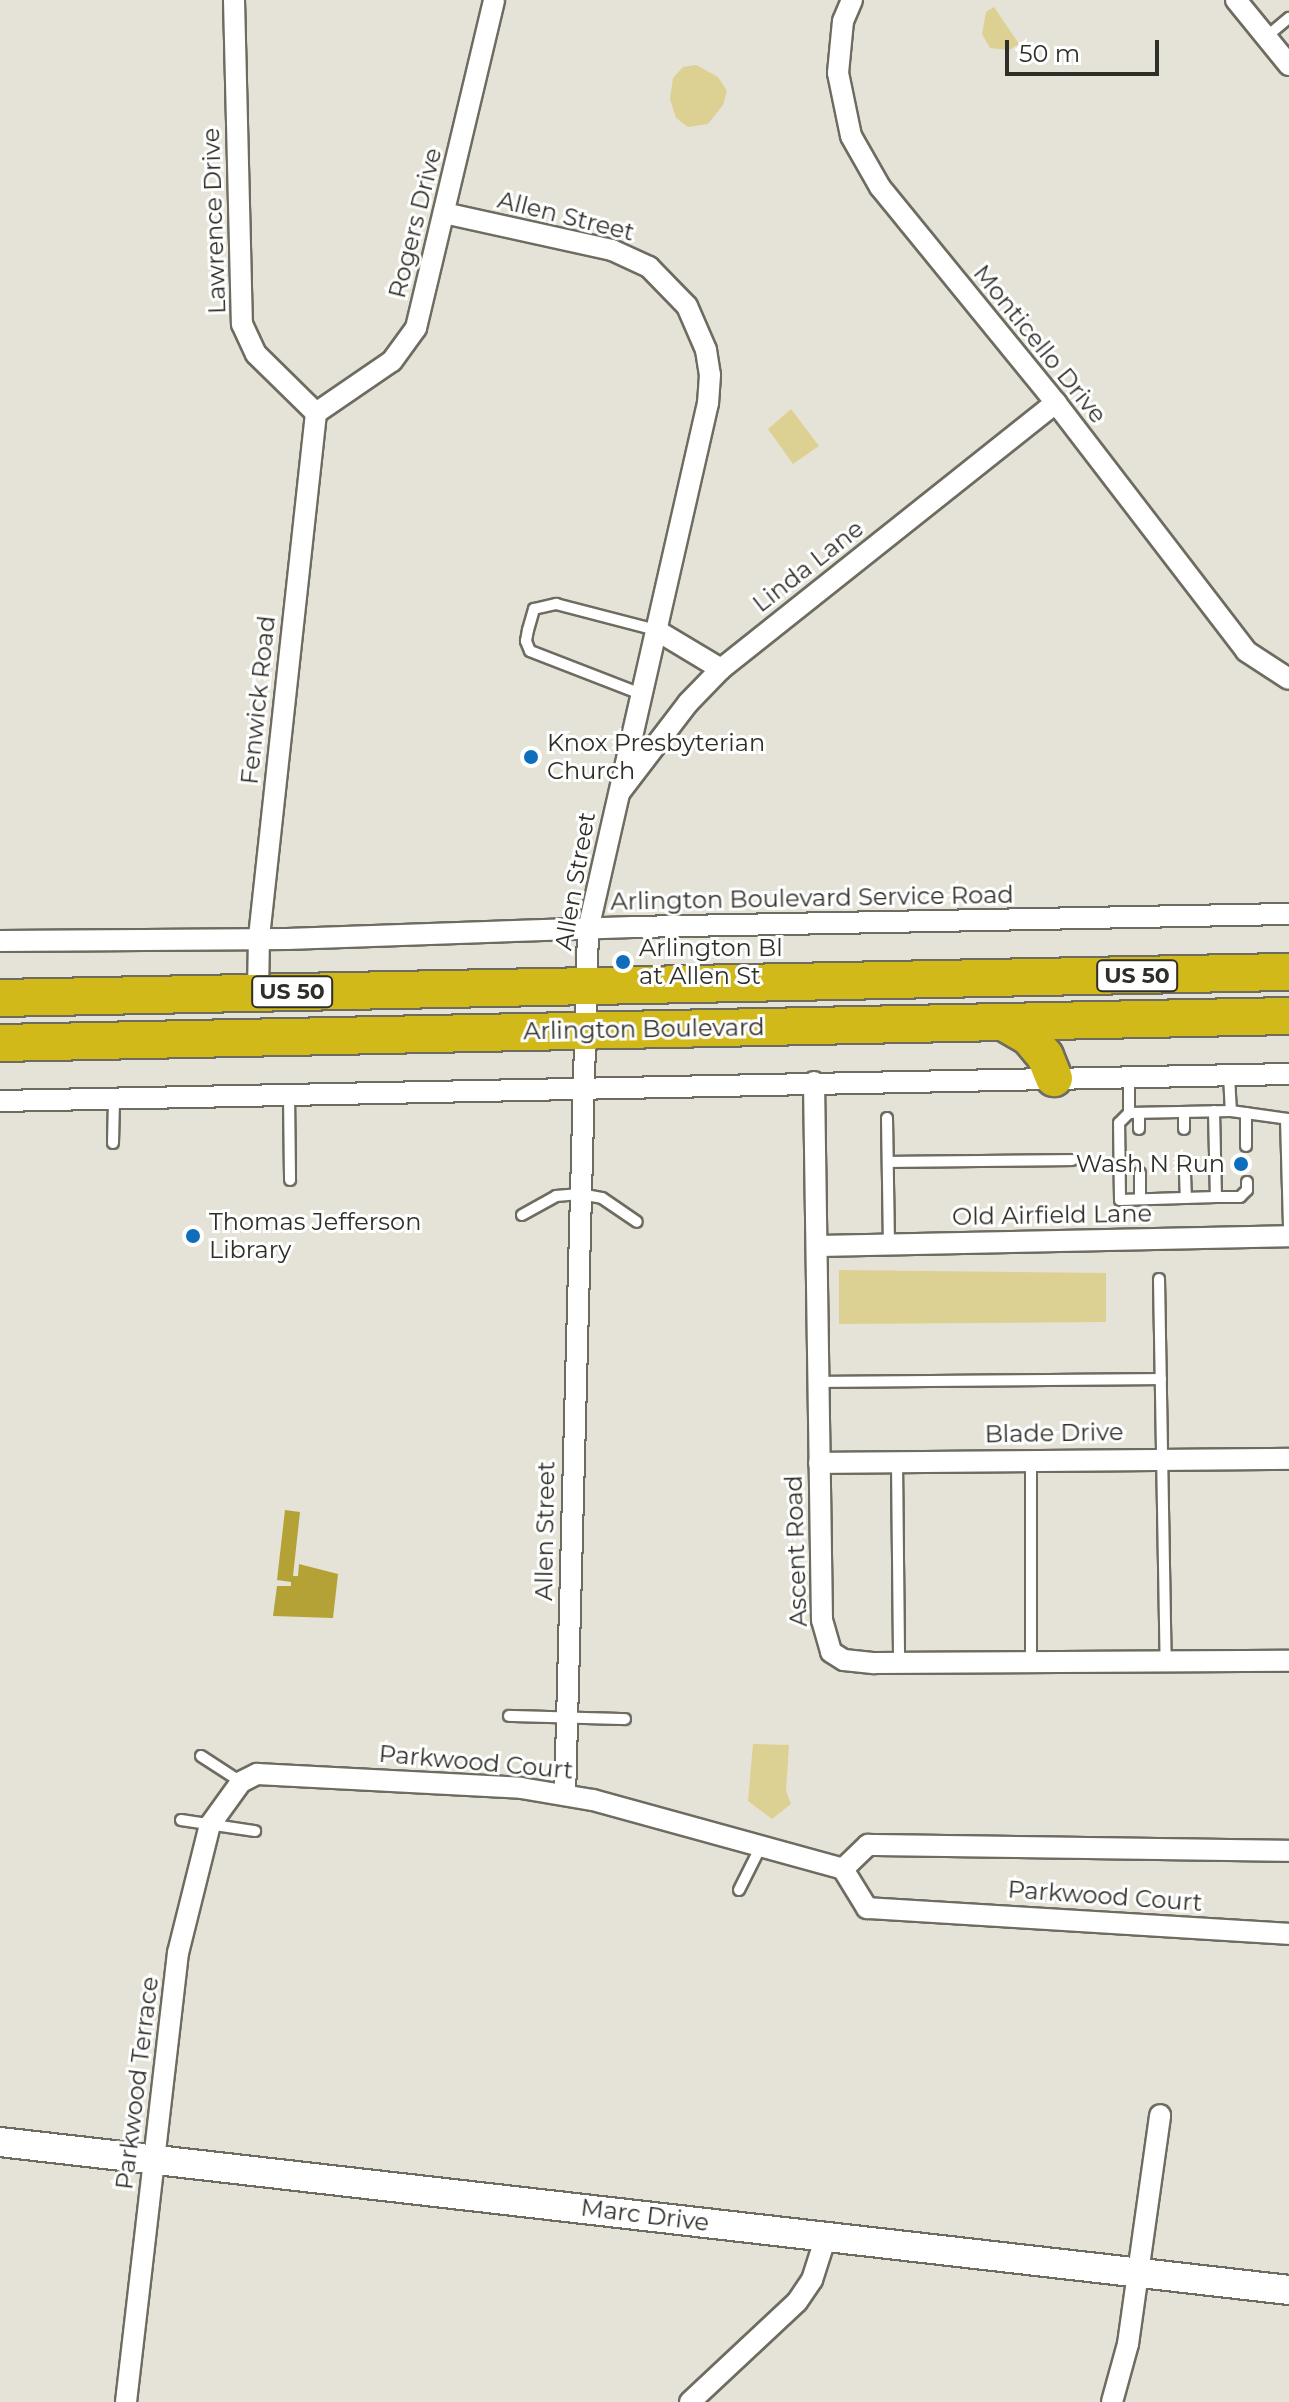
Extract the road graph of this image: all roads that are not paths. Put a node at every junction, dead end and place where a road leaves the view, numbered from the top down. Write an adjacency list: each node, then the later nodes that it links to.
1 (234, 0): 10 (street, Lawrence Drive)
2 (494, 0): 8 (street, Rogers Drive)
3 (852, 0): 9 (street, Monticello Drive)
4 (1236, 0): 6 (street)
5 (1289, 18): 6 (lane)
6 (1266, 37): 7 (street)
7 (1289, 65)
8 (444, 213): 10 (street, Rogers Drive); 11 (street, Allen Street)
9 (1056, 403): 12 (street, Linda Lane); 13 (street, Monticello Drive)
10 (316, 413): 18 (street, Fenwick Road)
11 (656, 630): 12 (street); 14 (street, Allen Street); 14 (lane)
12 (721, 669): 15 (street, Linda Lane)
13 (1289, 679)
14 (641, 694): 15 (street, Allen Street)
15 (618, 795): 17 (street, Allen Street)
16 (1289, 914): 17 (street, Arlington Boulevard Service Road)
17 (588, 930): 18 (street, Arlington Boulevard Service Road); 21 (street, Allen Street)
18 (259, 937): 19 (street, Arlington Boulevard Service Road); 22 (street, Fenwick Road)
19 (0, 941)
20 (1289, 972): 21 (highway, Arlington Boulevard / US 50)
21 (585, 986): 22 (highway, Arlington Boulevard / US 50); 27 (street, Allen Street)
22 (258, 993): 23 (highway, Arlington Boulevard / US 50)
23 (0, 998)
24 (1289, 1016): 25 (highway, Arlington Boulevard / US 50)
25 (1095, 1020): 26 (highway, Arlington Boulevard / US 50); 32 (highway)
26 (1003, 1022): 27 (highway, Arlington Boulevard / US 50); 32 (highway)
27 (584, 1030): 28 (highway, Arlington Boulevard / US 50); 34 (street, Allen Street)
28 (0, 1043)
29 (1289, 1074): 30 (street)
30 (1229, 1075): 31 (street); 39 (lane)
31 (1129, 1077): 32 (street); 41 (lane)
32 (1054, 1078): 33 (street)
33 (814, 1082): 34 (street); 64 (street, Ascent Road)
34 (582, 1090): 35 (street); 55 (street, Allen Street)
35 (289, 1095): 36 (street); 53 (lane)
36 (114, 1098): 37 (street); 47 (lane)
37 (0, 1101)
38 (1214, 1111): 39 (lane); 40 (lane); 56 (lane)
39 (1231, 1111): 42 (lane)
40 (1184, 1112): 41 (lane); 46 (lane)
41 (1134, 1113): 45 (lane); 58 (lane)
42 (1246, 1113): 44 (lane); 48 (lane)
43 (887, 1118): 50 (lane)
44 (1287, 1119): 61 (lane)
45 (1139, 1129)
46 (1184, 1129)
47 (113, 1143)
48 (1246, 1146)
49 (1072, 1160): 50 (lane)
50 (888, 1162): 63 (lane)
51 (1140, 1173): 58 (lane)
52 (1185, 1173): 57 (lane)
53 (290, 1180)
54 (1247, 1182): 56 (lane)
55 (580, 1194): 59 (lane); 60 (lane); 78 (street, Allen Street)
56 (1216, 1197): 57 (lane)
57 (1186, 1198): 58 (lane)
58 (1140, 1199)
59 (522, 1215)
60 (637, 1222)
61 (1289, 1227)
62 (1289, 1236): 63 (street, Old Airfield Lane)
63 (889, 1244): 64 (street, Old Airfield Lane)
64 (817, 1246): 67 (street, Ascent Road)
65 (1159, 1279): 66 (lane)
66 (1161, 1379): 67 (lane); 68 (lane)
67 (818, 1382): 72 (street, Ascent Road)
68 (1162, 1458): 69 (street, Blade Drive); 71 (street, Blade Drive); 75 (lane)
69 (1289, 1459)
70 (897, 1460): 71 (street, Blade Drive); 72 (street, Blade Drive); 76 (lane)
71 (1031, 1460): 74 (lane)
72 (819, 1463): 76 (street, Ascent Road)
73 (1289, 1661): 75 (street, Ascent Road)
74 (1031, 1662): 75 (street, Ascent Road); 76 (street, Ascent Road)
75 (1166, 1662)
76 (899, 1663)
77 (509, 1716): 78 (lane)
78 (567, 1719): 79 (lane); 82 (street, Allen Street)
79 (625, 1719)
80 (201, 1756): 81 (lane)
81 (241, 1782): 82 (street, Parkwood Court); 84 (street, Parkwood Terrace)
82 (565, 1795): 86 (street, Parkwood Court)
83 (181, 1820): 84 (lane)
84 (210, 1825): 85 (lane); 93 (street, Parkwood Terrace)
85 (255, 1831)
86 (760, 1848): 88 (street, Parkwood Court); 89 (lane)
87 (1289, 1851): 88 (street, Parkwood Court)
88 (843, 1869): 90 (street, Parkwood Court)
89 (739, 1890)
90 (1289, 1934)
91 (1160, 2115): 95 (street)
92 (0, 2142): 93 (street, Marc Drive)
93 (155, 2158): 94 (street, Marc Drive); 97 (street, Parkwood Terrace)
94 (826, 2236): 95 (street, Marc Drive); 98 (street)
95 (1139, 2271): 96 (street, Marc Drive); 99 (street)
96 (1289, 2290)
97 (126, 2402)
98 (690, 2402)
99 (1112, 2402)

